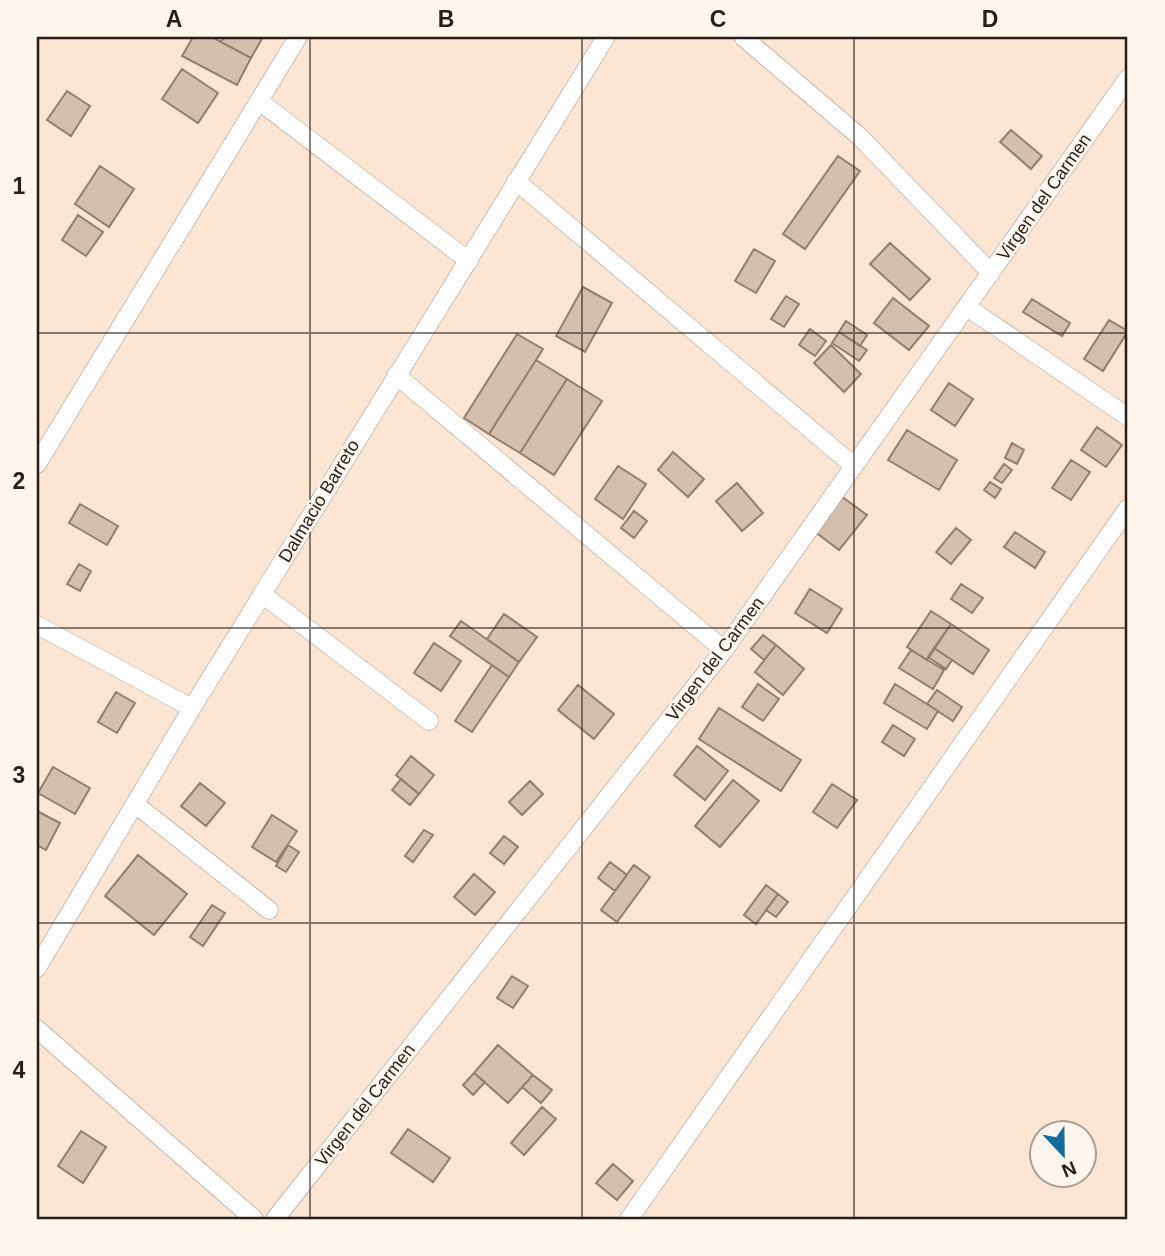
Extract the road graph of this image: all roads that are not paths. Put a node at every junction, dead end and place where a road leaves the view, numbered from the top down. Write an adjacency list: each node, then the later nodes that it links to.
1 (298, 37): 5 (street)
2 (606, 37): 6 (street, Dalmacio Barreto)
3 (743, 37): 8 (street)
4 (1128, 78): 8 (street, Virgen del Carmen)
5 (259, 101): 7 (street); 12 (street)
6 (516, 181): 7 (street, Dalmacio Barreto); 13 (street)
7 (469, 261): 10 (street, Dalmacio Barreto)
8 (991, 273): 9 (street, Virgen del Carmen)
9 (967, 307): 11 (street); 13 (street, Virgen del Carmen)
10 (396, 375): 15 (street, Dalmacio Barreto); 17 (street)
11 (1128, 417)
12 (37, 464)
13 (854, 466): 17 (street, Virgen del Carmen)
14 (1128, 508): 26 (street)
15 (262, 594): 18 (street, Dalmacio Barreto); 19 (street)
16 (37, 625): 18 (street)
17 (724, 650): 25 (street, Virgen del Carmen)
18 (192, 708): 20 (street, Dalmacio Barreto)
19 (429, 721)
20 (135, 804): 21 (street); 22 (street, Dalmacio Barreto)
21 (269, 910)
22 (37, 968)
23 (37, 1029): 24 (street)
24 (254, 1219)
25 (275, 1219)
26 (629, 1219)

